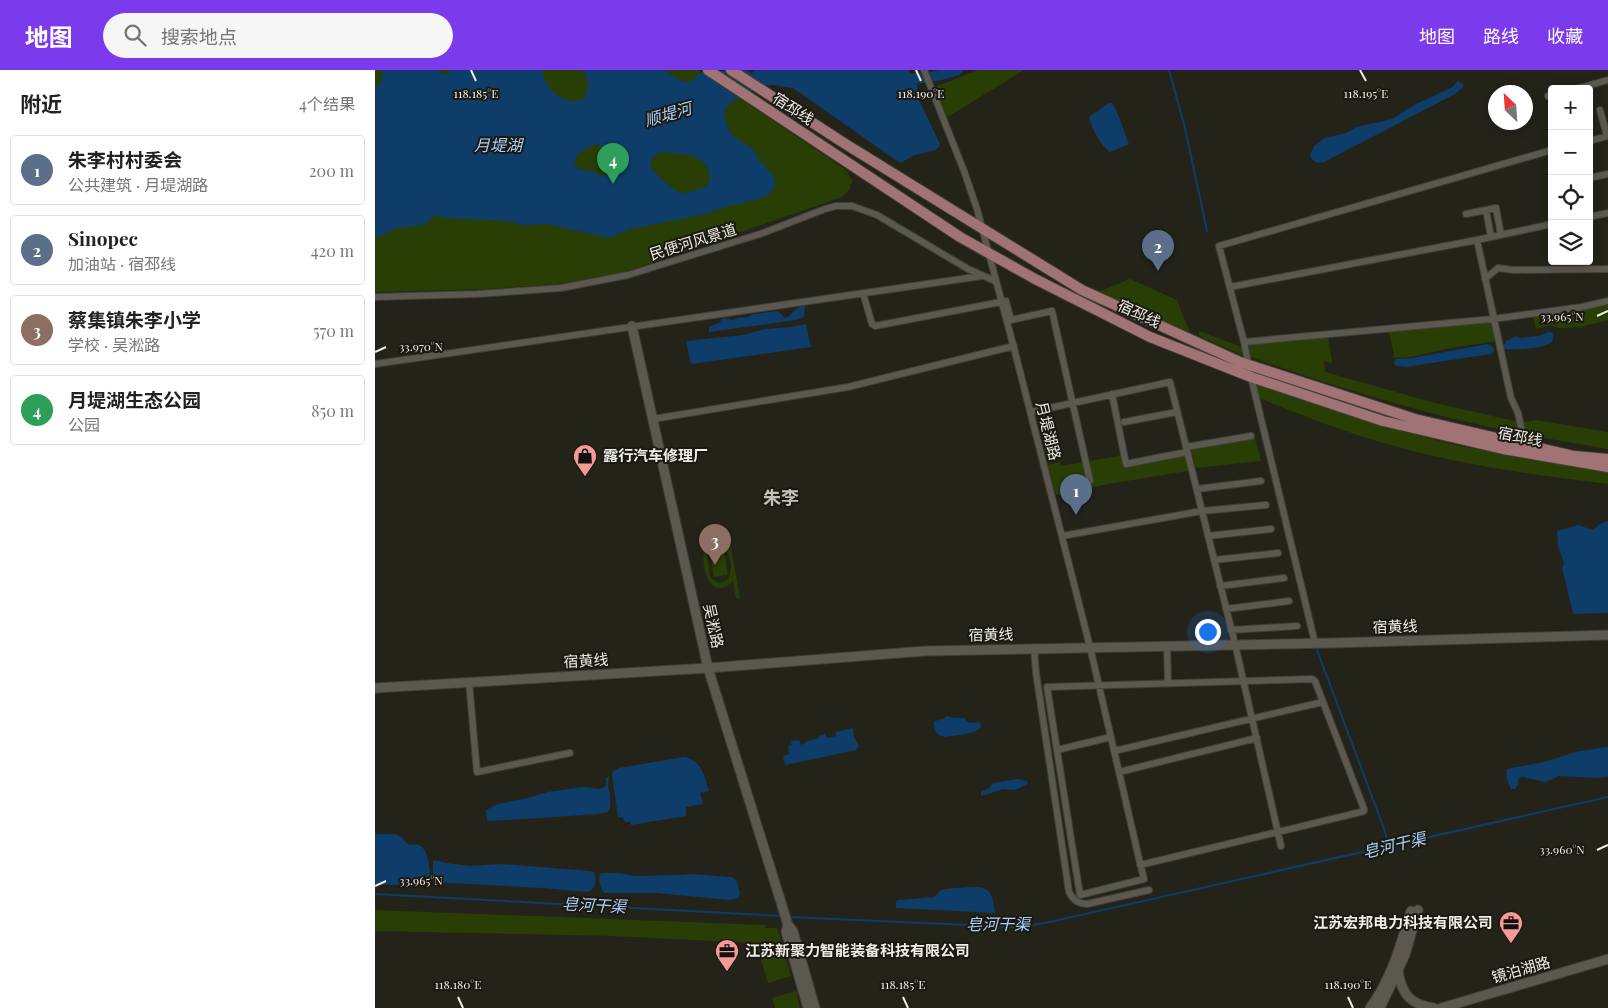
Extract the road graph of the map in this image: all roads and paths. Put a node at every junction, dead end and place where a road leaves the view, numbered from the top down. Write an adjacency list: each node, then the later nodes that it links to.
1 (732, 70): 17 (main road, 宿邳线)
2 (924, 70): 17 (street, 月堤湖路)
3 (709, 71): 21 (main road, 宿邳线)
4 (1608, 80): 5 (street)
5 (1590, 85)
6 (1600, 110): 7 (street)
7 (1607, 136): 8 (street)
8 (1593, 140)
9 (1548, 151): 26 (street)
10 (1608, 174): 11 (street)
11 (1593, 177)
12 (1486, 210): 14 (street); 18 (street); 19 (street)
13 (1608, 212): 15 (street)
14 (1466, 214)
15 (1593, 215)
16 (1548, 225): 18 (street)
17 (982, 228): 21 (street, 月堤湖路); 36 (main road, 宿邳线)
18 (1501, 235): 19 (street)
19 (1491, 237): 20 (street)
20 (1477, 240): 24 (street); 26 (street)
21 (988, 253): 25 (street, 月堤湖路); 37 (main road, 宿邳线)
22 (1608, 269): 24 (street)
23 (984, 276): 25 (street, 民便河风景道); 27 (street); 28 (street, 民便河风景道)
24 (1485, 280): 31 (street)
25 (995, 281): 29 (street, 月堤湖路)
26 (1230, 287): 33 (street)
27 (863, 293): 29 (street); 32 (street)
28 (375, 297)
29 (1002, 302): 34 (street, 月堤湖路); 39 (street)
30 (1608, 302): 31 (street)
31 (1493, 319): 33 (street); 45 (street)
32 (632, 326): 35 (street); 42 (main road, 吴淞路)
33 (1244, 342): 36 (street)
34 (1014, 346): 40 (street, 月堤湖路); 42 (street)
35 (375, 364)
36 (1249, 365): 37 (street); 45 (main road, 宿邳线)
37 (1251, 377): 48 (main road, 宿邳线); 66 (street)
38 (1112, 394): 39 (street); 41 (street); 46 (street)
39 (1073, 402): 40 (street); 49 (street)
40 (1031, 412): 55 (street, 月堤湖路)
41 (1177, 412): 43 (street); 46 (street)
42 (653, 419): 71 (main road, 吴淞路)
43 (1124, 422)
44 (1251, 436): 46 (street)
45 (1525, 444): 47 (main road, 宿邳线)
46 (1187, 449): 51 (street)
47 (1608, 459)
48 (1608, 467)
49 (1090, 481)
50 (1261, 481): 51 (street)
51 (1197, 489): 53 (street)
52 (1266, 505): 53 (street)
53 (1202, 511): 55 (street); 56 (street)
54 (1271, 529): 56 (street)
55 (1062, 536): 69 (street, 月堤湖路)
56 (1208, 536): 58 (street)
57 (1278, 553): 58 (street)
58 (1214, 560): 60 (street)
59 (1284, 578): 60 (street)
60 (1220, 586): 62 (street)
61 (1289, 601): 62 (street)
62 (1226, 609): 64 (street)
63 (1297, 626): 64 (street)
64 (1231, 630): 67 (street)
65 (1608, 635): 66 (main road, 宿黄线)
66 (1315, 643): 67 (main road, 宿黄线)
67 (1235, 644): 68 (main road, 宿黄线); 72 (street)
68 (1167, 645): 69 (main road, 宿黄线); 74 (street)
69 (1089, 647): 70 (main road, 宿黄线); 75 (street, 月堤湖路)
70 (1035, 648): 71 (main road, 宿黄线); 84 (street)
71 (708, 668): 73 (main road, 宿黄线); 90 (main road, 吴淞路)
72 (1243, 681): 74 (street); 77 (street); 78 (street)
73 (469, 682): 76 (main road, 宿黄线); 83 (street)
74 (1168, 683): 75 (street)
75 (1099, 686): 79 (street, 月堤湖路); 82 (street)
76 (375, 688)
77 (1323, 702): 78 (street); 86 (street)
78 (1252, 718): 80 (street); 81 (street)
79 (1111, 738): 81 (street, 月堤湖路); 82 (street)
80 (1257, 738): 85 (street); 86 (street)
81 (1114, 751): 85 (street, 月堤湖路)
82 (1057, 752): 84 (street); 88 (street)
83 (570, 753)
84 (1049, 757): 89 (street)
85 (1119, 772): 88 (street, 月堤湖路)
86 (1278, 833): 87 (street); 88 (street)
87 (1281, 846)
88 (1140, 865)
89 (1149, 890)
90 (788, 925): 93 (main road, 吴淞路); 94 (main road, 吴淞路)
91 (1608, 959): 98 (main road, 镜泊湖路)
92 (1398, 971): 95 (main road); 96 (main road); 97 (main road)
93 (808, 1008)
94 (815, 1008)
95 (1370, 1008)
96 (1380, 1008)
97 (1434, 1008)
98 (1441, 1008)

